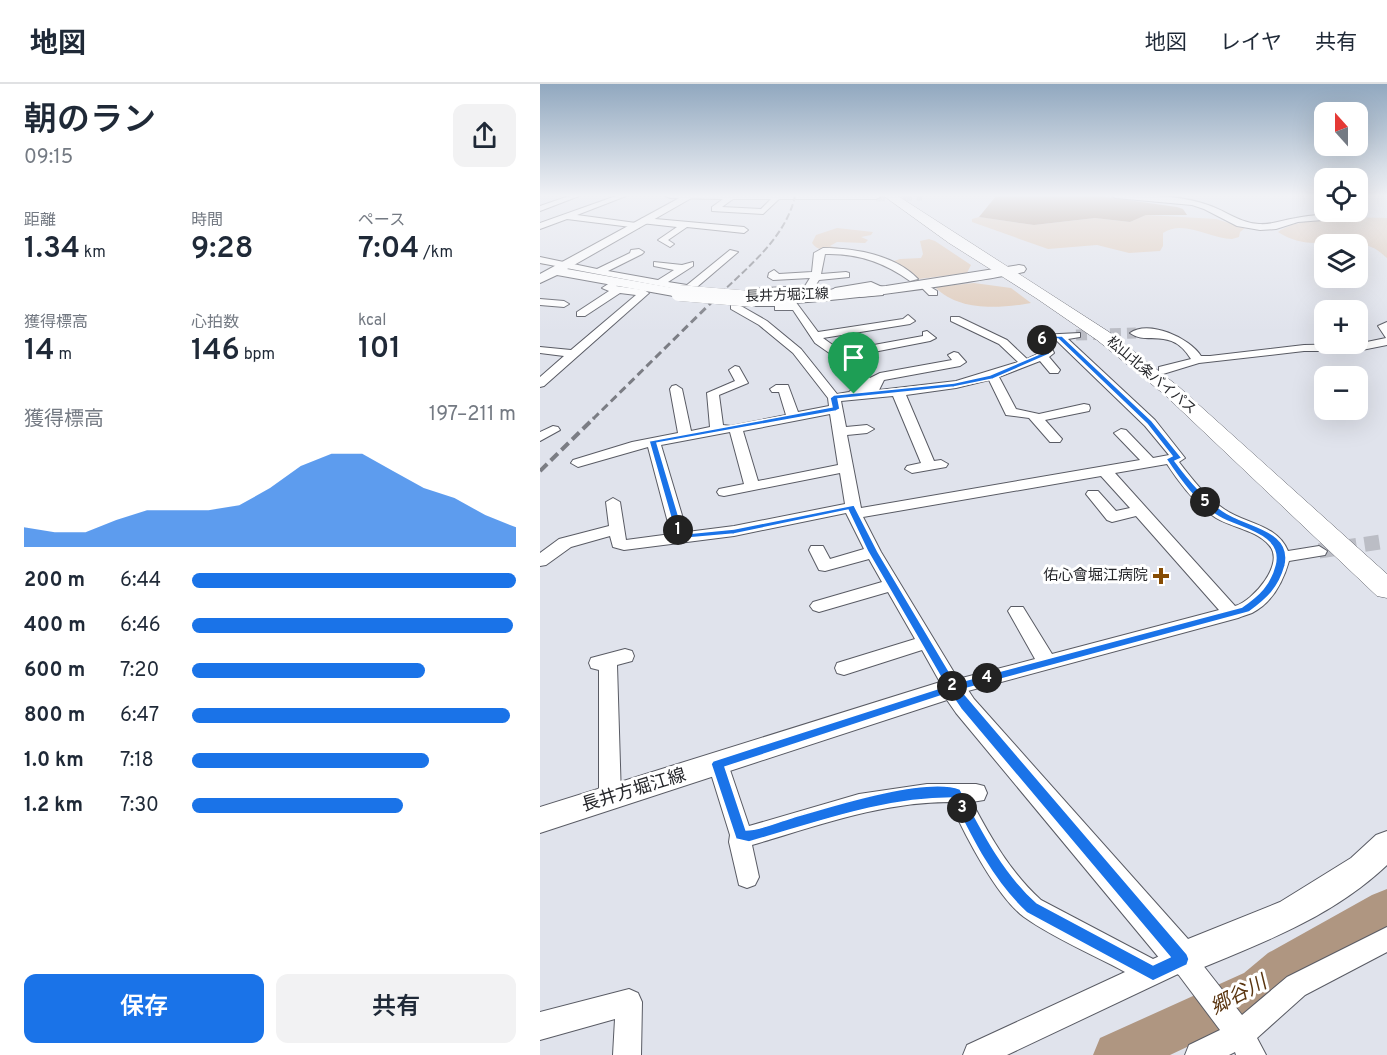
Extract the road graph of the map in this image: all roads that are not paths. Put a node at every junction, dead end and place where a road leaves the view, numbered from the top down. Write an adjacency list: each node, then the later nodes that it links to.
1 (609, 241): 11 (main road)
2 (665, 241): 5 (street)
3 (962, 241): 12 (highway, 松山北条バイパス)
4 (971, 241): 12 (highway, 松山北条バイパス)
5 (670, 244)
6 (717, 250): 21 (street)
7 (634, 252): 13 (street)
8 (540, 260): 11 (street)
9 (657, 264): 19 (street)
10 (540, 267): 11 (street)
11 (561, 268): 13 (street); 17 (main road); 20 (main road, 長井方堀江線)
12 (1012, 270): 22 (main road, 長井方堀江線); 46 (highway, 松山北条バイパス); 89 (highway, 松山北条バイパス)
13 (599, 272): 19 (street)
14 (774, 273): 16 (street)
15 (846, 275): 16 (street)
16 (816, 276): 18 (street); 22 (street)
17 (540, 279)
18 (913, 279)
19 (658, 284): 21 (street)
20 (617, 286): 21 (main road, 長井方堀江線); 25 (street); 38 (street)
21 (689, 291): 22 (main road, 長井方堀江線, bridge)
22 (745, 299): 26 (street)
23 (540, 303): 24 (street)
24 (564, 304)
25 (581, 314)
26 (749, 316): 34 (street); 54 (street)
27 (908, 318): 34 (street)
28 (956, 319): 43 (street)
29 (1387, 325): 33 (street)
30 (1136, 333): 42 (street)
31 (927, 334): 39 (street)
32 (1076, 335): 35 (street)
33 (1387, 335)
34 (815, 336): 39 (street)
35 (1060, 337): 41 (street); 68 (street)
36 (1387, 341): 42 (street)
37 (540, 350): 38 (street)
38 (573, 354): 48 (street)
39 (839, 355): 53 (street)
40 (954, 355): 52 (street)
41 (1041, 356): 43 (street); 45 (street)
42 (1197, 360): 46 (street)
43 (1026, 364): 47 (street)
44 (735, 370): 61 (street)
45 (1054, 370)
46 (1163, 370): 87 (highway, 松山北条バイパス)
47 (993, 377): 51 (street); 57 (street)
48 (540, 383)
49 (676, 389): 64 (street)
50 (776, 389): 56 (street)
51 (898, 392): 52 (street); 72 (street)
52 (867, 393): 53 (street)
53 (854, 394): 54 (street)
54 (835, 403): 56 (street); 62 (street)
55 (1084, 408): 57 (street)
56 (793, 417): 59 (street)
57 (1037, 418): 66 (street)
58 (867, 427): 62 (street)
59 (736, 428): 61 (street); 74 (street)
60 (553, 430): 65 (street)
61 (717, 430): 64 (street)
62 (839, 432): 71 (street)
63 (1121, 433): 70 (street)
64 (685, 435): 67 (street)
65 (540, 438)
66 (1054, 439)
67 (653, 441): 69 (street); 81 (street)
68 (1170, 459): 70 (street); 85 (street)
69 (578, 463)
70 (1150, 463): 73 (street)
71 (844, 468): 74 (street); 79 (street)
72 (912, 469)
73 (1105, 471): 78 (street); 79 (street)
74 (752, 486): 75 (street)
75 (724, 492)
76 (1093, 494): 78 (street)
77 (613, 502): 80 (street)
78 (1140, 510): 92 (street)
79 (852, 511): 81 (street); 84 (street)
80 (616, 529): 81 (street); 86 (street)
81 (680, 537)
82 (817, 550): 84 (street)
83 (1319, 551): 85 (street)
84 (873, 552): 88 (street)
85 (1282, 556): 92 (street)
86 (540, 561)
87 (1387, 565)
88 (893, 585): 90 (street); 93 (street)
89 (1387, 589)
90 (819, 607)
91 (1017, 611): 95 (street)
92 (1232, 614): 95 (street)
93 (927, 642): 96 (street); 97 (street)
94 (610, 660): 99 (street)
95 (1046, 662): 97 (street)
96 (844, 668)
97 (953, 688): 98 (main road, 長井方堀江線); 105 (main road)
98 (718, 764): 99 (main road, 長井方堀江線); 101 (street)
99 (610, 798): 100 (main road, 長井方堀江線)
100 (540, 820)
101 (741, 835): 103 (street); 105 (street)
102 (1387, 845): 105 (main road)
103 (747, 877)
104 (1387, 939): 107 (street)
105 (1167, 966): 107 (street); 109 (street)
106 (540, 1026): 108 (street)
107 (1246, 1045): 110 (street)
108 (627, 1055)
109 (977, 1055)
110 (1199, 1055)

